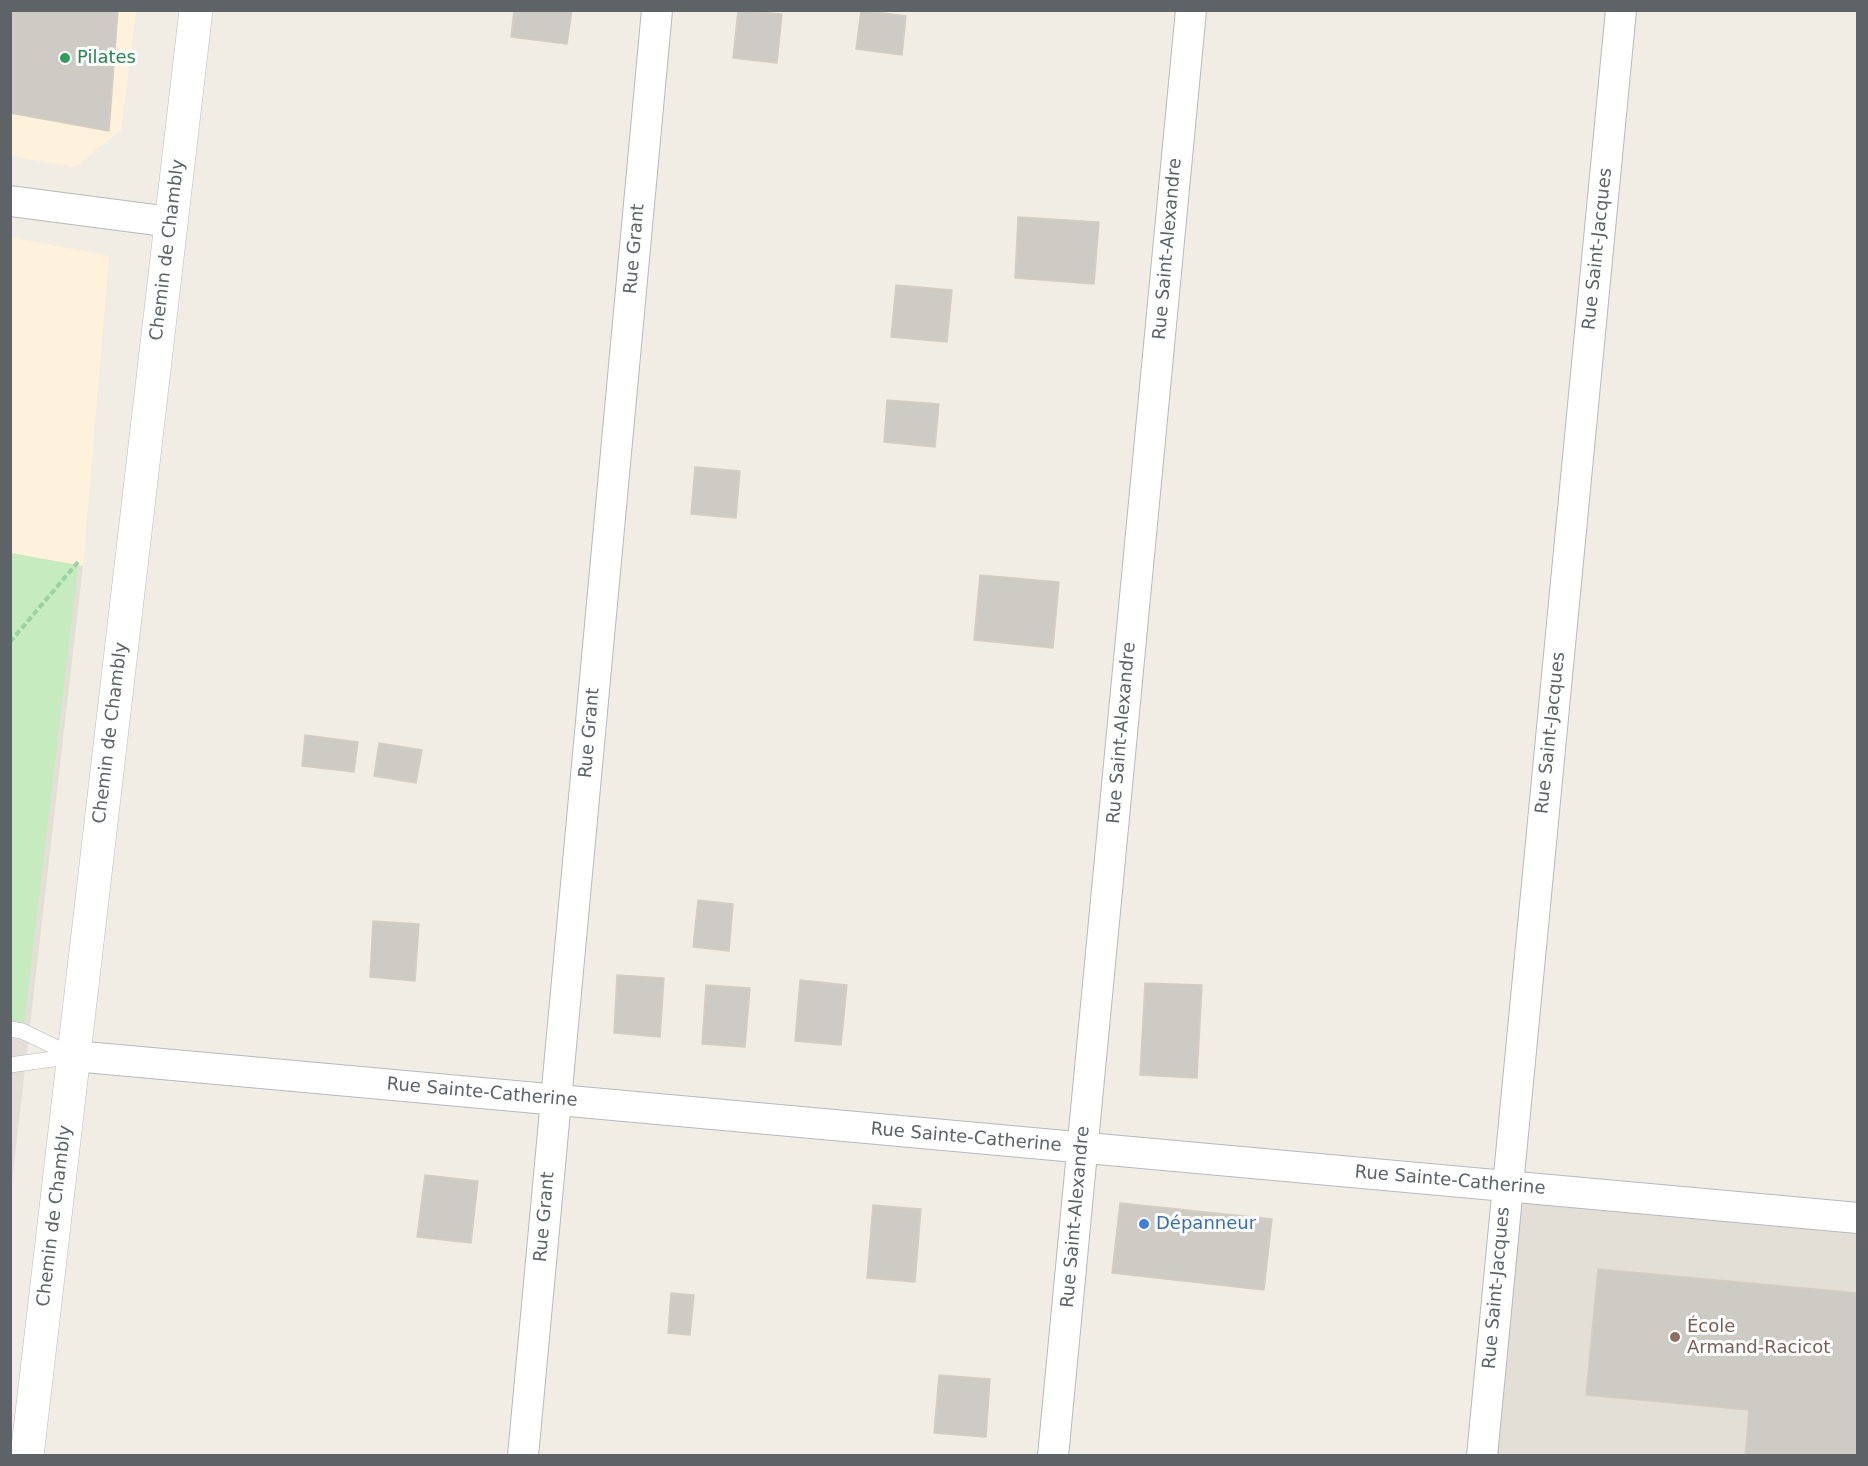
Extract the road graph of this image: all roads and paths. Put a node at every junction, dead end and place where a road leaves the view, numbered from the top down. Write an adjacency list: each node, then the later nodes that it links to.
1 (196, 10): 6 (main road, Chemin de Chambly)
2 (657, 10): 12 (street, Rue Grant)
3 (1191, 10): 13 (street, Rue Saint-Alexandre)
4 (1621, 10): 14 (street, Rue Saint-Jacques)
5 (10, 201): 6 (street)
6 (171, 222): 10 (main road, Chemin de Chambly)
7 (78, 562): 8 (path)
8 (11, 641)
9 (10, 1029): 10 (lane)
10 (74, 1056): 11 (lane); 12 (street, Rue Sainte-Catherine); 16 (main road, Chemin de Chambly)
11 (10, 1065)
12 (556, 1100): 13 (street, Rue Sainte-Catherine); 17 (street, Rue Grant)
13 (1082, 1148): 14 (street, Rue Sainte-Catherine); 18 (street, Rue Saint-Alexandre)
14 (1506, 1186): 15 (street, Rue Sainte-Catherine); 19 (street, Rue Saint-Jacques)
15 (1857, 1218)
16 (27, 1455)
17 (523, 1455)
18 (1053, 1455)
19 (1482, 1455)

